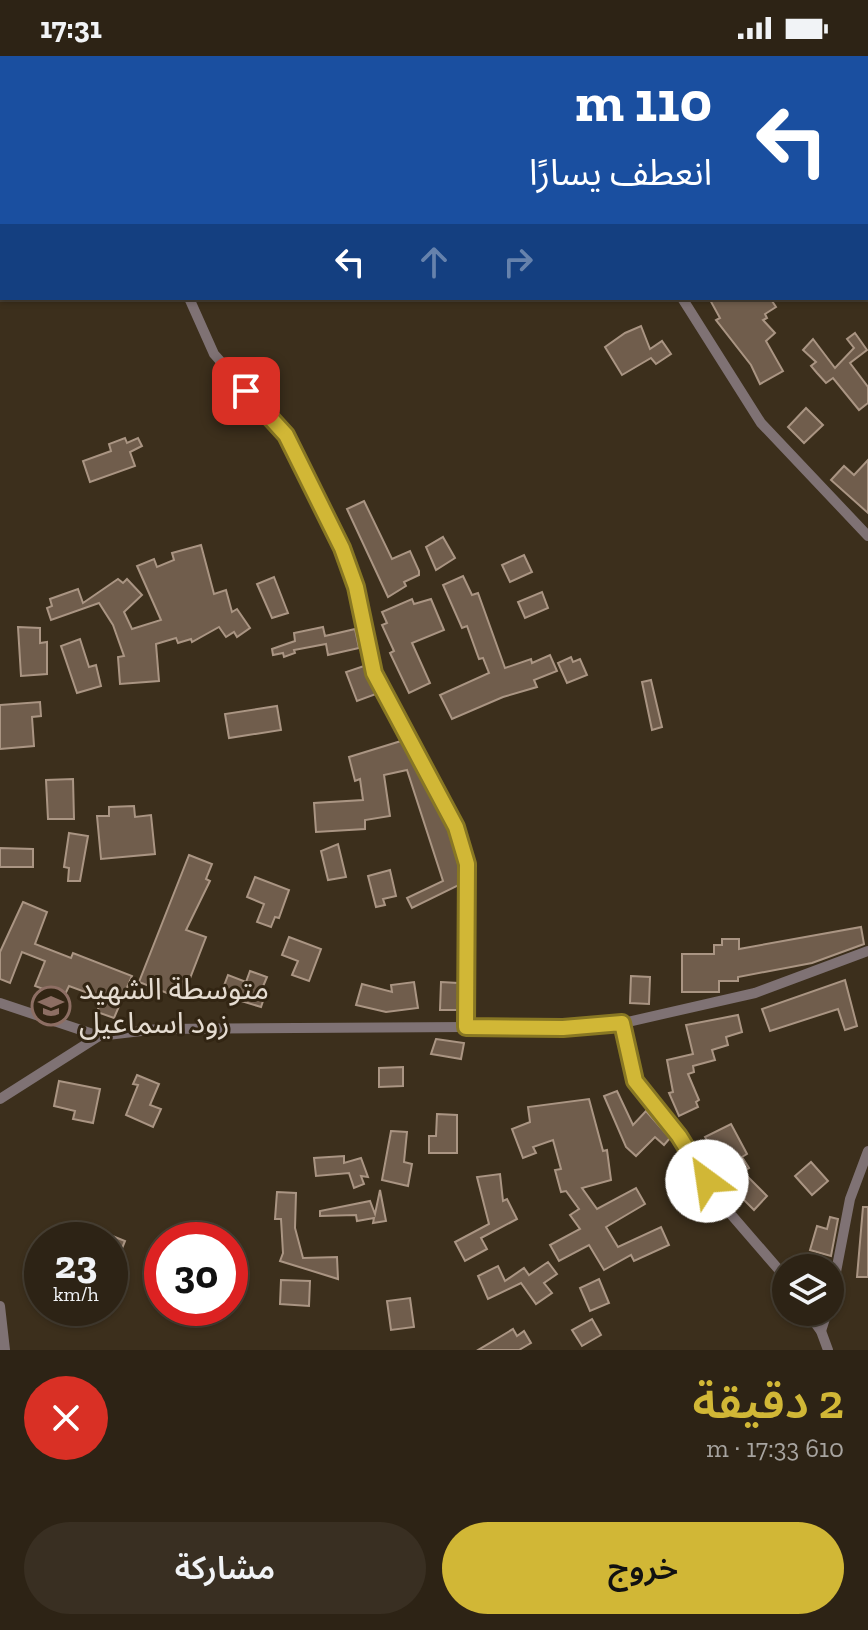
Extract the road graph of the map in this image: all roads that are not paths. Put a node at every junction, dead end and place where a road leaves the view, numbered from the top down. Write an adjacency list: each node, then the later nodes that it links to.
1 (190, 300): 7 (street)
2 (683, 300): 3 (street)
3 (868, 536)
4 (868, 951): 6 (street)
5 (0, 1003): 8 (street)
6 (622, 1023): 7 (street); 12 (street)
7 (466, 1027): 8 (street)
8 (99, 1036): 9 (street)
9 (0, 1099)
10 (868, 1151): 11 (street)
11 (839, 1254)
12 (772, 1262)
13 (0, 1306): 17 (street)
14 (817, 1326): 16 (street)
15 (823, 1326): 16 (street)
16 (821, 1331): 18 (street)
17 (5, 1350)
18 (828, 1350)

